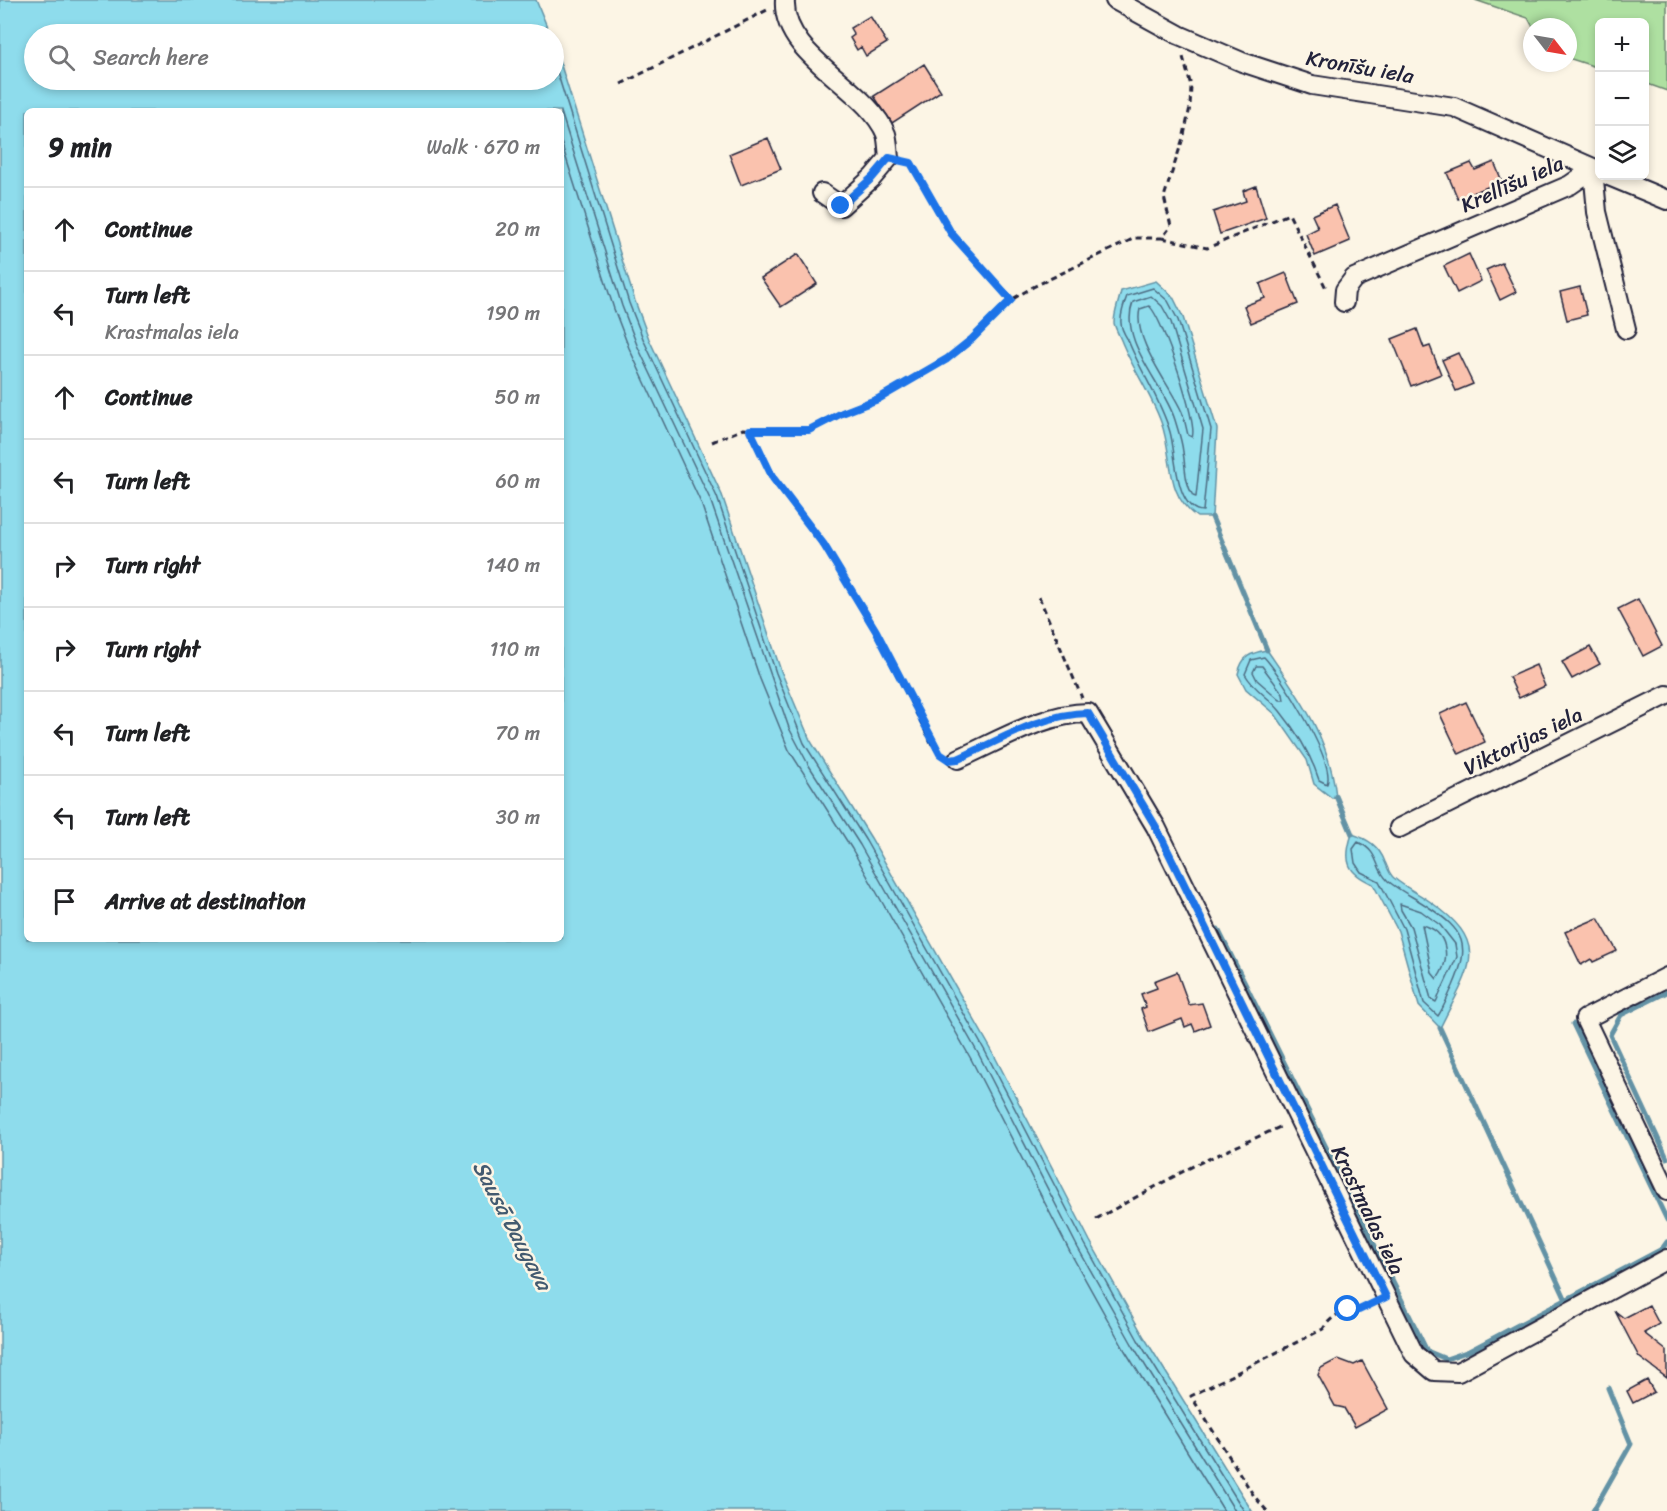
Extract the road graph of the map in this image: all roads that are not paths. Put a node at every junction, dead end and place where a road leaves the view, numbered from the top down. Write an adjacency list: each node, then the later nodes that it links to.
1 (1115, 0): 3 (street, Kronīšu iela)
2 (784, 1): 7 (street)
3 (1595, 169)
4 (1595, 175): 9 (street, Krellīšu iela)
5 (1600, 180): 10 (street, Krellīšu iela)
6 (1620, 180): 8 (street, Kronīšu iela)
7 (822, 193)
8 (1667, 200)
9 (1344, 302)
10 (1626, 329)
11 (1667, 695): 13 (street, Viktorijas iela)
12 (958, 759): 16 (street, Krastmalas iela)
13 (1399, 828)
14 (1667, 977): 15 (street)
15 (1667, 1191)
16 (1667, 1259)

